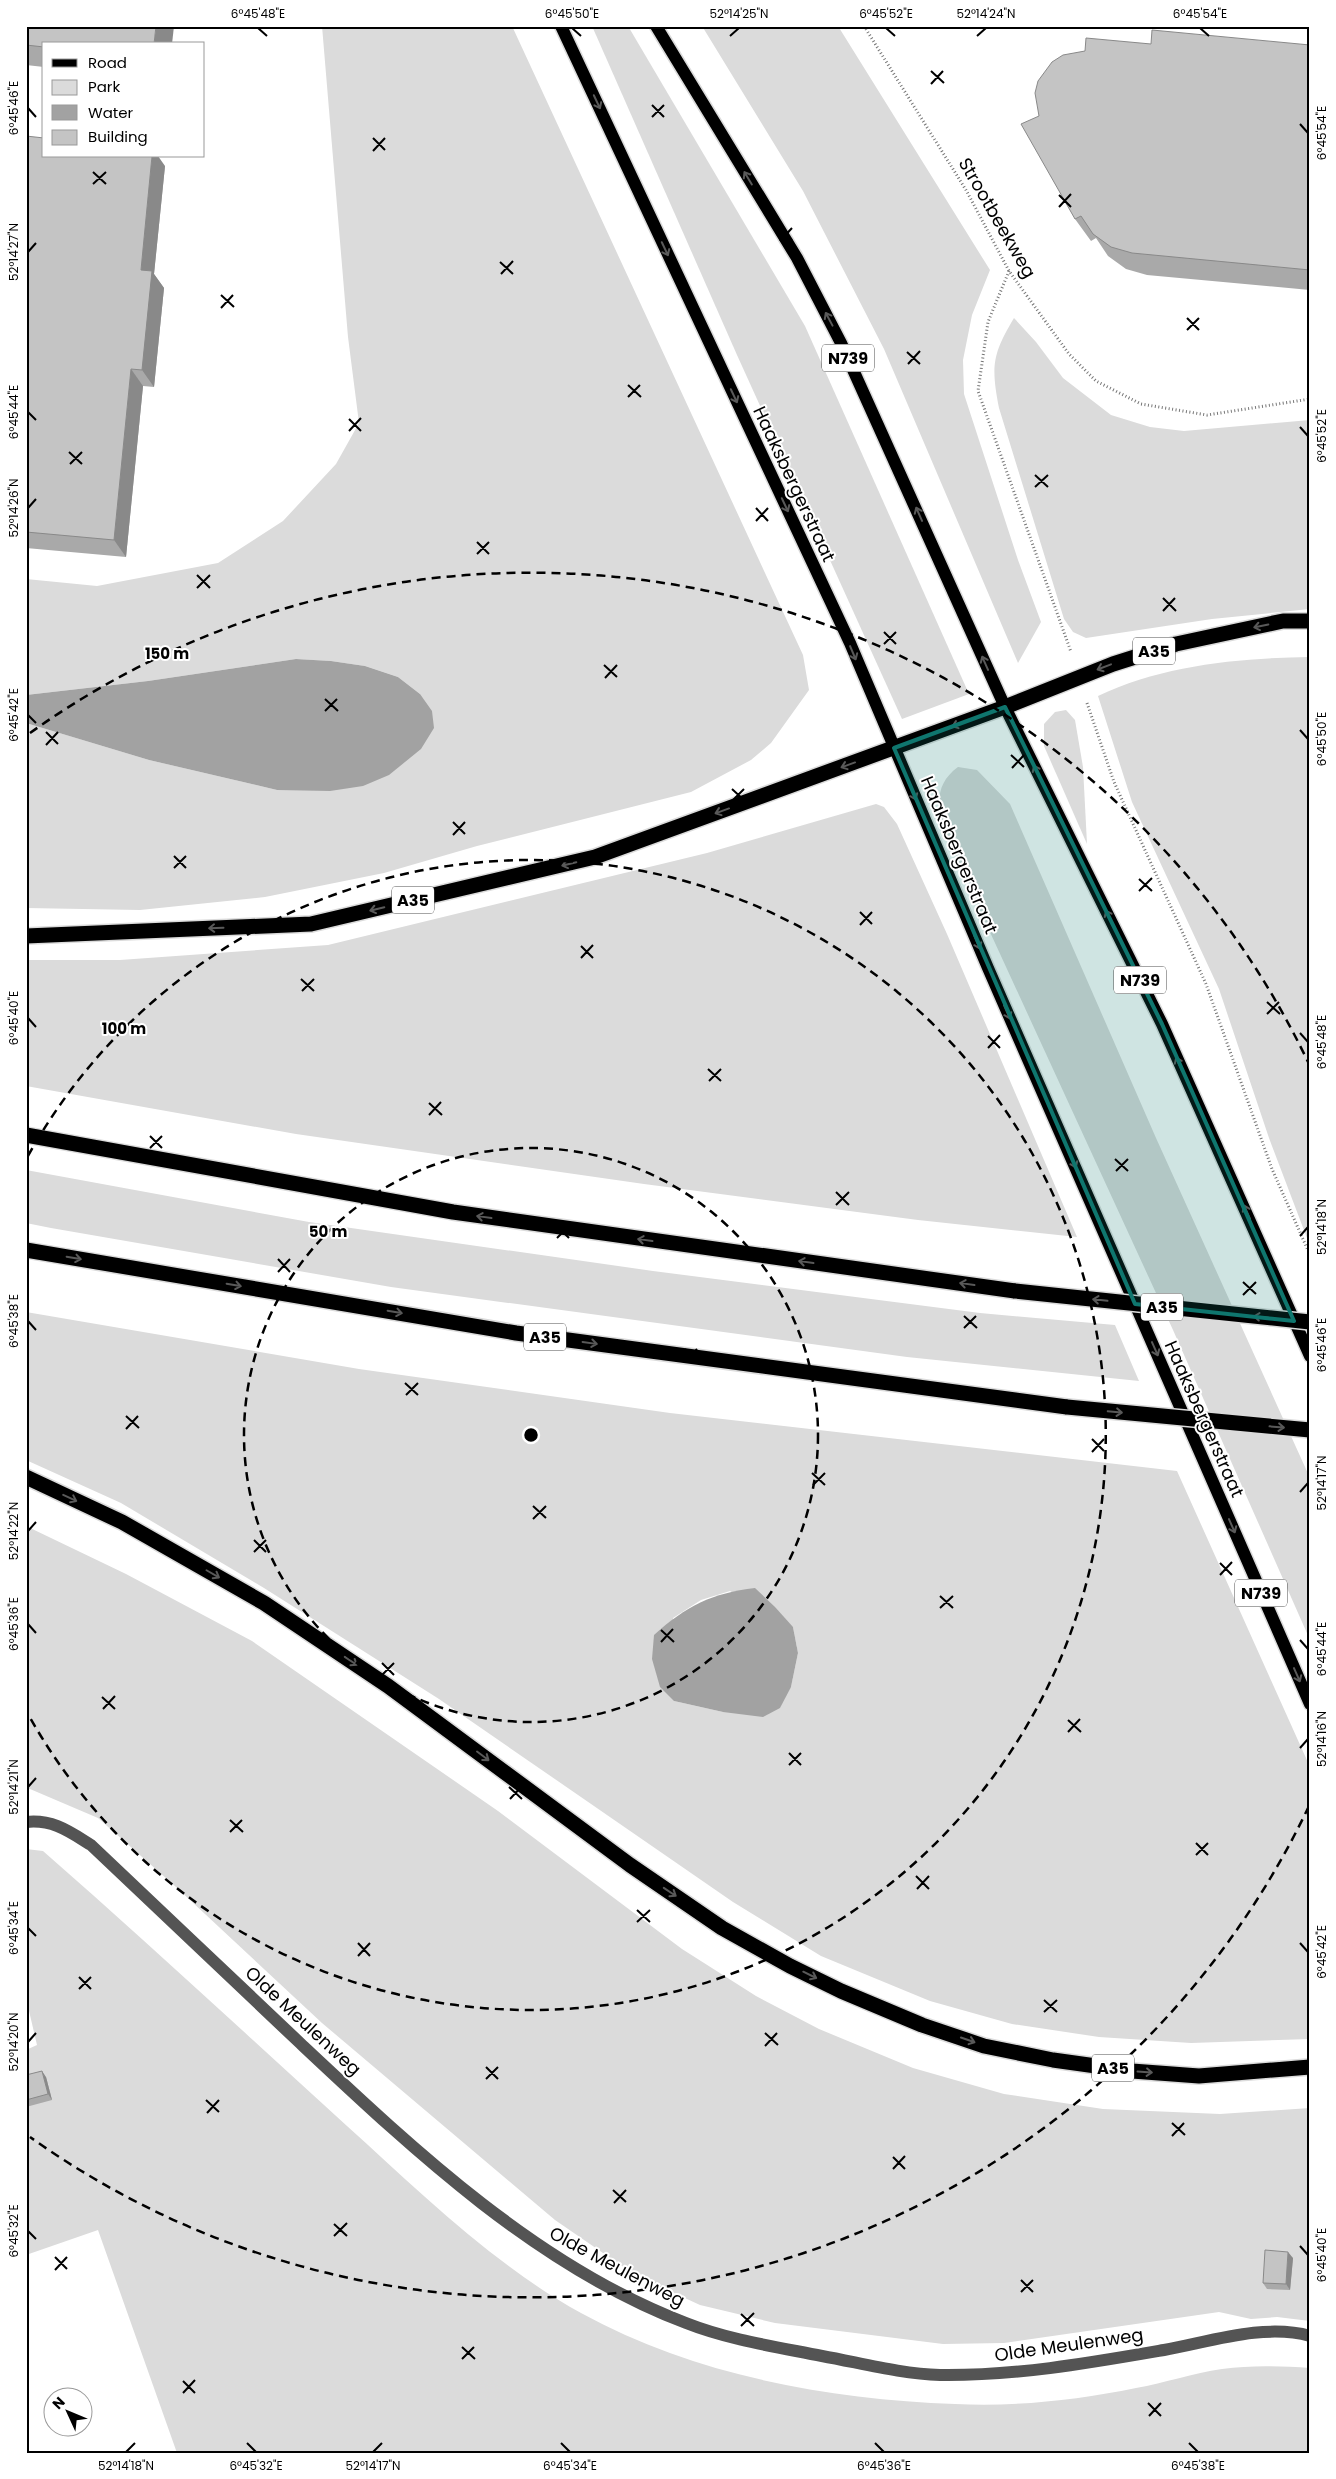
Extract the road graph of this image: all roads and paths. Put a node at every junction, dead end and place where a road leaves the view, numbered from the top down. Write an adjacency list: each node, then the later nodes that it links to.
1 (561, 26): 9 (main road, Haaksbergerstraat / N739, one-way to 9)
2 (656, 26): 8 (main road, N739, one-way to 2)
3 (864, 26): 4 (path, Strootbeekweg)
4 (1009, 271): 5 (path, Strootbeekweg); 7 (path)
5 (1310, 399)
6 (1310, 622): 7 (highway, A35, one-way to 7)
7 (1080, 677): 8 (highway, A35); 13 (path)
8 (1005, 707): 9 (highway, A35, one-way to 9); 15 (main road, N739, one-way to 8)
9 (894, 748): 10 (highway, A35, one-way to 10); 18 (main road, Haaksbergerstraat / N739, one-way to 18)
10 (26, 936)
11 (26, 1135): 14 (highway, A35, one-way to 11, bridge)
12 (26, 1250): 16 (highway, A35, one-way to 16, bridge)
13 (1310, 1255)
14 (1310, 1322)
15 (1310, 1356)
16 (1310, 1430)
17 (26, 1477): 20 (highway, A35, one-way to 20)
18 (1310, 1704)
19 (26, 1822): 21 (street, Olde Meulenweg)
20 (1310, 2067)
21 (1310, 2336)

